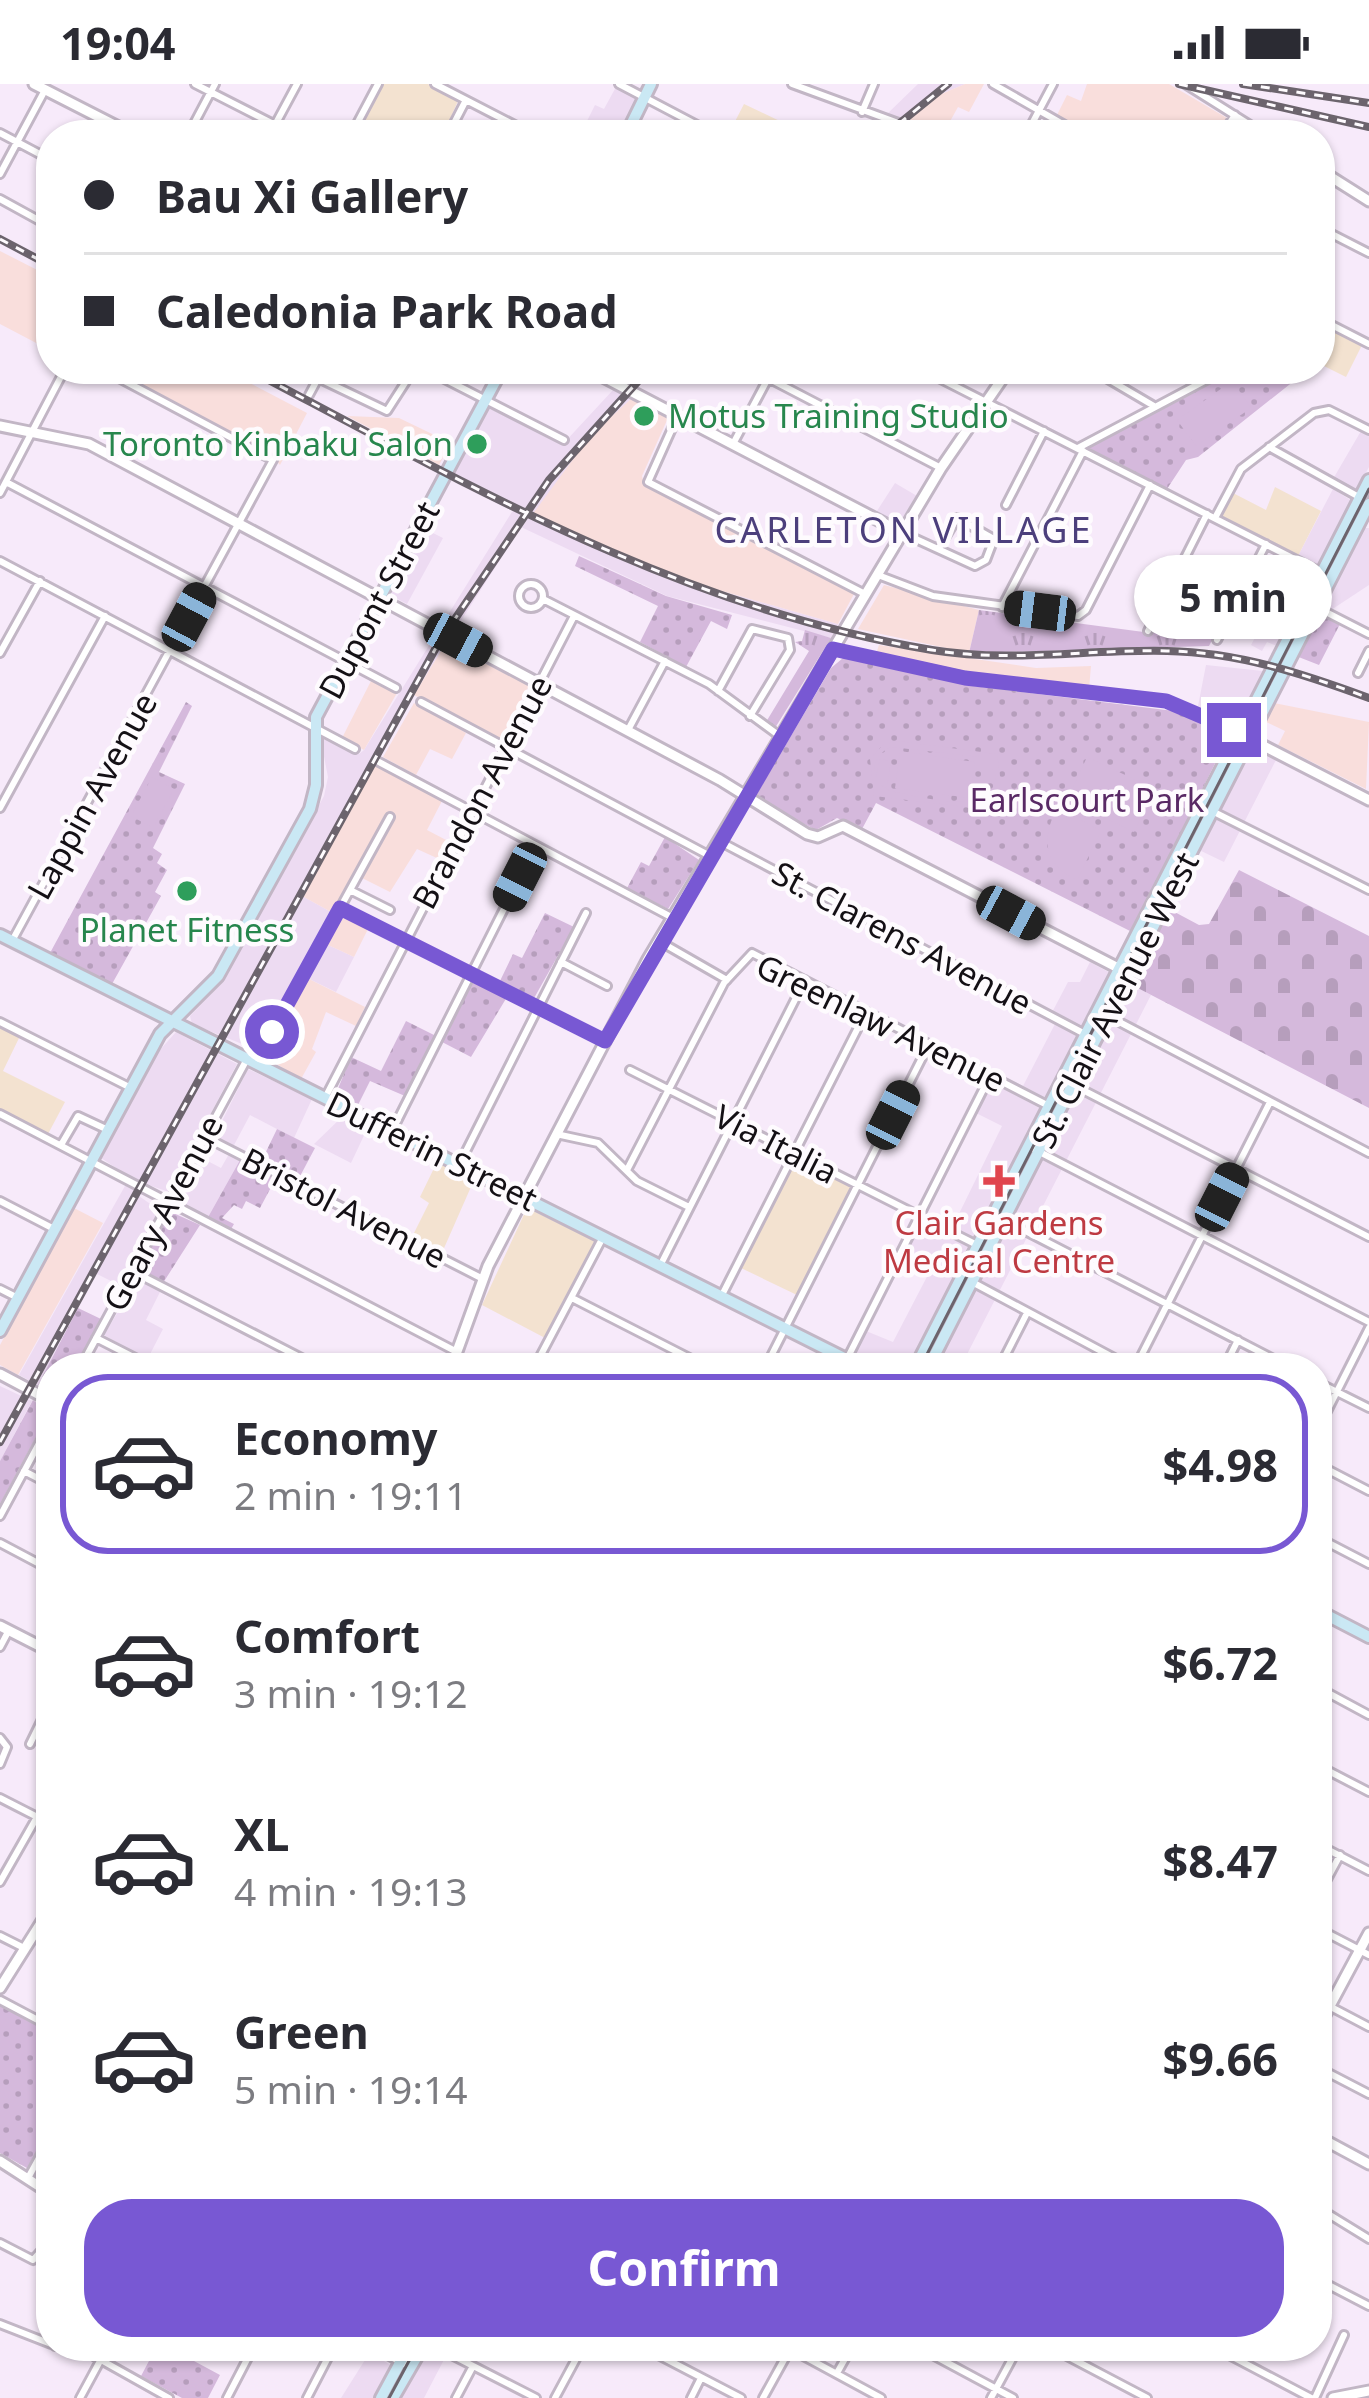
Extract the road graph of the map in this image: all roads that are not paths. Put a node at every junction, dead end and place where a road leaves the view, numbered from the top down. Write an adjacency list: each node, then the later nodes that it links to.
1 (67, 84): 15 (street)
2 (194, 84): 14 (street)
3 (296, 84): 24 (street)
4 (378, 84): 25 (street)
5 (436, 84): 17 (street)
6 (619, 84): 16 (street)
7 (651, 84): 16 (main road)
8 (792, 84): 19 (street)
9 (874, 84): 19 (street)
10 (993, 84): 18 (street)
11 (1053, 84): 18 (street)
12 (1185, 84): 20 (street)
13 (40, 87): 15 (street); 36 (street)
14 (213, 88): 22 (street); 23 (street)
15 (60, 98): 21 (street)
16 (646, 98): 28 (main road); 29 (street)
17 (466, 100): 26 (street); 27 (street)
18 (1039, 110): 31 (street); 32 (street)
19 (862, 112): 30 (street)
20 (1235, 115): 33 (street); 34 (street)
21 (104, 120)
22 (196, 120)
23 (267, 120)
24 (278, 120)
25 (359, 120)
26 (456, 120)
27 (504, 120)
28 (634, 120)
29 (688, 120)
30 (885, 120)
31 (1034, 120)
32 (1056, 120)
33 (1232, 120)
34 (1243, 120)
35 (0, 134): 36 (street)
36 (17, 142): 37 (street); 38 (street)
37 (36, 152)
38 (0, 174)
39 (1335, 179): 41 (street)
40 (0, 200): 42 (street)
41 (1369, 201)
42 (36, 219)
43 (1335, 236): 44 (street)
44 (1369, 253)
45 (1335, 327): 46 (street)
46 (1369, 344)
47 (57, 384): 69 (street)
48 (130, 384): 83 (street, Lappin Avenue)
49 (315, 384): 61 (street)
50 (331, 384): 51 (street)
51 (404, 384)
52 (454, 384): 62 (street)
53 (494, 384): 62 (main road, Dupont Street)
54 (617, 384): 65 (street)
55 (765, 384): 71 (street)
56 (780, 384): 74 (street)
57 (951, 384): 63 (street)
58 (997, 384): 63 (street)
59 (1117, 384): 64 (street)
60 (1197, 384): 64 (street)
61 (309, 395)
62 (485, 400): 70 (street); 93 (main road, Dupont Street)
63 (985, 400): 68 (street); 74 (street)
64 (1154, 406): 73 (street)
65 (678, 415): 71 (street); 92 (street)
66 (0, 426): 69 (street)
67 (1369, 430): 72 (street)
68 (1045, 431): 73 (street); 80 (street)
69 (31, 434): 76 (street); 83 (street)
70 (564, 440)
71 (733, 443): 84 (street)
72 (1268, 447): 79 (street); 81 (street)
73 (1080, 450): 77 (street); 95 (street)
74 (941, 468): 84 (street)
75 (1369, 480): 79 (main road, St. Clair Avenue West)
76 (6, 482): 78 (street); 91 (street)
77 (1150, 485): 81 (street); 95 (street)
78 (0, 493)
79 (1365, 501): 82 (main road, St. Clair Avenue West); 89 (main road, St. Clair Avenue West)
80 (1006, 505)
81 (1211, 516): 85 (street); 99 (street)
82 (1365, 520): 89 (main road, St. Clair Avenue West)
83 (239, 524): 91 (street, Lappin Avenue); 93 (street)
84 (903, 533): 86 (street); 88 (street)
85 (1266, 544): 89 (street); 101 (street)
86 (939, 548): 86 (street)
87 (0, 561): 90 (street)
88 (878, 575): 92 (street); 95 (street)
89 (1327, 575): 96 (main road, St. Clair Avenue West); 116 (main road, St. Clair Avenue West)
90 (40, 581): 97 (street); 105 (street)
91 (205, 587): 103 (street, Lappin Avenue); 107 (street)
92 (867, 595): 102 (street)
93 (380, 598): 107 (main road, Dupont Street); 109 (street)
94 (543, 599): 94 (street); 98 (street)
95 (1002, 607)
96 (1316, 607): 100 (street); 116 (main road, St. Clair Avenue West)
97 (105, 616): 103 (street); 123 (street)
98 (574, 616): 106 (street); 109 (street, Brandon Avenue)
99 (1148, 631)
100 (1369, 634)
101 (1217, 640)
102 (833, 649): 116 (street); 117 (street)
103 (171, 651): 114 (street); 136 (street, Lappin Avenue)
104 (1369, 651): 108 (street)
105 (0, 653)
106 (664, 661): 111 (street); 115 (street)
107 (346, 662): 110 (street); 114 (main road, Dupont Street)
108 (1358, 673)
109 (539, 683): 115 (street); 118 (street, Brandon Avenue)
110 (396, 688)
111 (718, 691): 113 (street); 113 (street)
112 (421, 702): 118 (street)
113 (750, 716): 117 (street)
114 (314, 727): 119 (street); 148 (main road, Dupont Street)
115 (628, 730): 121 (street)
116 (1244, 736): 122 (street); 125 (main road, St. Clair Avenue West); 140 (main road, St. Clair Avenue West)
117 (781, 737): 121 (street)
118 (505, 747): 124 (street, Brandon Avenue); 128 (street)
119 (355, 749)
120 (380, 762): 124 (street)
121 (745, 798): 127 (street); 140 (street)
122 (1369, 799)
123 (0, 808)
124 (472, 810): 135 (street); 137 (street, Brandon Avenue)
125 (1212, 811): 131 (street); 140 (main road, St. Clair Avenue West)
126 (390, 817): 130 (street, Geary Avenue)
127 (719, 842): 128 (street); 150 (street, St. Clarens Avenue)
128 (710, 856): 135 (street)
129 (520, 877): 141 (street)
130 (350, 890): 132 (street, Geary Avenue); 133 (street)
131 (1369, 890)
132 (340, 908): 137 (street); 153 (street, Geary Avenue)
133 (390, 910)
134 (586, 913): 139 (street)
135 (673, 918): 138 (street)
136 (6, 938): 148 (main road, Dufferin Street)
137 (405, 941): 141 (street); 159 (street, Brandon Avenue)
138 (659, 941): 142 (street, Greenlaw Avenue); 151 (street)
139 (561, 962): 144 (street); 145 (street)
140 (1124, 971): 147 (main road, St. Clair Avenue West); 150 (main road, St. Clair Avenue West)
141 (472, 974): 145 (street); 165 (street)
142 (727, 980): 143 (street, Greenlaw Avenue); 158 (street)
143 (805, 980): 146 (street, Greenlaw Avenue); 163 (street)
144 (607, 986)
145 (538, 1007): 151 (street); 173 (street)
146 (866, 1012): 152 (street, Greenlaw Avenue); 171 (street)
147 (1106, 1015): 156 (main road, St. Clair Avenue West); 160 (street)
148 (171, 1021): 153 (main road, Dufferin Street); 157 (main road, Dupont Street)
149 (0, 1022): 157 (street)
150 (1085, 1034): 161 (main road, St. Clair Avenue West)
151 (605, 1041): 166 (street)
152 (929, 1044): 155 (street, Greenlaw Avenue); 176 (street)
153 (251, 1061): 159 (main road, Dufferin Street); 167 (street, Geary Avenue)
154 (630, 1070): 158 (street, Via Italia)
155 (990, 1076): 161 (street, Greenlaw Avenue); 181 (street)
156 (1072, 1084): 169 (main road, St. Clair Avenue West); 174 (street)
157 (131, 1088): 164 (main road, Dupont Street)
158 (670, 1090): 163 (street, Via Italia); 175 (street)
159 (326, 1098): 165 (main road, Dufferin Street)
160 (1270, 1102): 170 (street); 174 (street)
161 (1049, 1106): 169 (main road, St. Clair Avenue West)
162 (0, 1114): 168 (street)
163 (732, 1122): 171 (street, Via Italia); 180 (street)
164 (108, 1130): 168 (street); 172 (main road, Dupont Street)
165 (392, 1131): 173 (main road, Dufferin Street)
166 (556, 1134): 175 (street); 177 (street)
167 (205, 1137): 179 (street, Geary Avenue); 190 (street, Bristol Avenue)
168 (61, 1145): 172 (street)
169 (1033, 1148): 182 (main road, St. Clair Avenue West); 184 (street); 187 (main road, St. Clair Avenue West)
170 (1369, 1153)
171 (795, 1154): 176 (street, Via Italia); 193 (street)
172 (91, 1161): 179 (street); 183 (main road, Dupont Street)
173 (459, 1165): 177 (main road, Dufferin Street)
174 (1236, 1168): 184 (street); 186 (street)
175 (627, 1171): 180 (street)
176 (857, 1185): 181 (street, Via Italia); 199 (street)
177 (524, 1197): 185 (main road, Dufferin Street); 190 (street)
178 (0, 1201): 183 (street)
179 (168, 1204): 189 (street, Geary Avenue); 203 (street)
180 (689, 1207): 188 (street)
181 (920, 1216): 187 (street, Via Italia); 211 (street)
182 (1003, 1219): 187 (main road, St. Clair Avenue West); 196 (street)
183 (54, 1229): 194 (main road, Dupont Street)
184 (1202, 1236): 196 (street); 198 (street)
185 (603, 1237): 188 (main road, Dufferin Street); 195 (street)
186 (1369, 1238)
187 (982, 1248): 191 (main road, St. Clair Avenue West); 212 (main road, St. Clair Avenue West)
188 (660, 1266): 193 (main road, Dufferin Street)
189 (132, 1271): 201 (street, Geary Avenue); 206 (street)
190 (483, 1279): 203 (street)
191 (972, 1282): 197 (street); 213 (main road, St. Clair Avenue West)
192 (0, 1289): 194 (street)
193 (721, 1297): 199 (main road, Dufferin Street)
194 (18, 1298): 200 (main road, Dupont Street)
195 (572, 1298): 207 (street); 208 (street)
196 (1168, 1304): 202 (street); 216 (street)
197 (1027, 1313): 214 (street); 215 (street)
198 (1369, 1325): 221 (street)
199 (784, 1328): 209 (street); 210 (main road, Dufferin Street)
200 (0, 1331)
201 (96, 1338): 204 (street, Geary Avenue); 205 (street)
202 (1238, 1340): 217 (street); 218 (street)
203 (458, 1352)
204 (88, 1353)
205 (126, 1353)
206 (292, 1353)
207 (544, 1353)
208 (680, 1353)
209 (772, 1353)
210 (835, 1353)
211 (850, 1353)
212 (923, 1353)
213 (936, 1353)
214 (1007, 1353)
215 (1105, 1353)
216 (1142, 1353)
217 (1232, 1353)
218 (1263, 1353)
219 (0, 1374): 222 (street)
220 (1332, 1390): 221 (street)
221 (1337, 1392): 223 (street); 224 (street)
222 (36, 1393)
223 (1332, 1402)
224 (1369, 1408)
225 (36, 1449): 226 (street)
226 (24, 1471): 228 (street); 230 (street)
227 (1332, 1472): 229 (street)
228 (36, 1477)
229 (1369, 1491)
230 (0, 1516)
231 (0, 1543): 233 (street)
232 (1332, 1545): 234 (street)
233 (36, 1562)
234 (1369, 1564)
235 (1332, 1617): 237 (main road)
236 (4, 1628): 238 (street); 239 (street)
237 (1369, 1637)
238 (36, 1644)
239 (0, 1647)
240 (1332, 1696): 241 (street)
241 (1369, 1715)
242 (36, 1732): 244 (street)
243 (0, 1738): 245 (street)
244 (30, 1744)
245 (0, 1764)
246 (1332, 1773): 247 (street)
247 (1369, 1792)
248 (0, 1798): 249 (street)
249 (36, 1814)
250 (36, 1833): 255 (street)
251 (1332, 1851): 252 (street)
252 (1340, 1855): 253 (street); 254 (street)
253 (1332, 1870)
254 (1369, 1871)
255 (0, 1882)
256 (36, 1930): 260 (street)
257 (1369, 1933): 261 (street)
258 (0, 1936): 260 (street)
259 (1332, 1936): 261 (street)
260 (24, 1948): 262 (street)
261 (1364, 1953): 264 (street)
262 (0, 1988)
263 (0, 2000): 266 (street)
264 (1332, 2005)
265 (1332, 2008): 267 (street)
266 (36, 2019)
267 (1369, 2026)
268 (1332, 2075): 269 (street)
269 (1369, 2095)
270 (1332, 2144): 273 (street)
271 (0, 2161): 274 (street)
272 (36, 2163): 274 (street)
273 (1369, 2164)
274 (28, 2178): 275 (street)
275 (36, 2184)
276 (1332, 2216): 277 (street)
277 (1369, 2239)
278 (0, 2242): 279 (street)
279 (36, 2257)
280 (1332, 2287): 281 (street)
281 (1369, 2306)
282 (0, 2324): 284 (street)
283 (1344, 2335): 285 (street)
284 (36, 2338)
285 (1332, 2359)
286 (99, 2361): 308 (street)
287 (102, 2361): 309 (street)
288 (246, 2361): 310 (street)
289 (326, 2361): 311 (street)
290 (402, 2361): 302 (street)
291 (463, 2361): 303 (street)
292 (575, 2361): 316 (street)
293 (669, 2361): 305 (street)
294 (781, 2361): 319 (street)
295 (814, 2361): 304 (street)
296 (844, 2361): 304 (street)
297 (944, 2361): 306 (street)
298 (1010, 2361): 306 (street)
299 (1077, 2361): 323 (street)
300 (1241, 2361): 324 (street)
301 (1331, 2361): 324 (street)
302 (406, 2363): 312 (main road); 313 (main road)
303 (473, 2366): 314 (street); 315 (street)
304 (837, 2373): 320 (street)
305 (701, 2378): 317 (street); 318 (street)
306 (996, 2389): 321 (street); 322 (street)
307 (1369, 2391): 325 (street)
308 (80, 2398)
309 (169, 2398)
310 (226, 2398)
311 (307, 2398)
312 (381, 2398)
313 (394, 2398)
314 (456, 2398)
315 (536, 2398)
316 (555, 2398)
317 (691, 2398)
318 (741, 2398)
319 (764, 2398)
320 (881, 2398)
321 (991, 2398)
322 (1012, 2398)
323 (1147, 2398)
324 (1313, 2398)
325 (1333, 2398)

